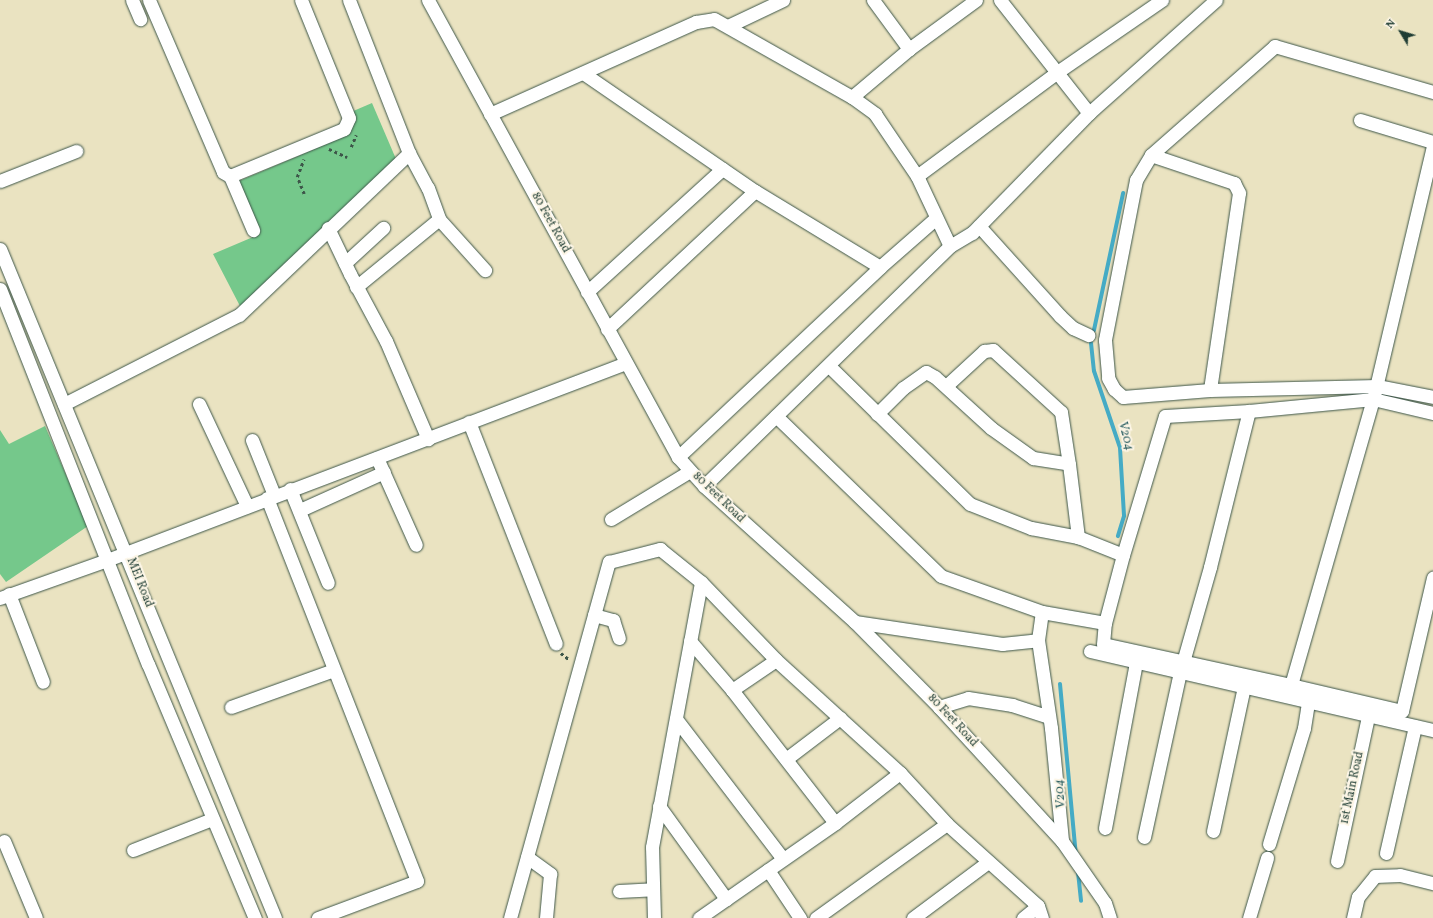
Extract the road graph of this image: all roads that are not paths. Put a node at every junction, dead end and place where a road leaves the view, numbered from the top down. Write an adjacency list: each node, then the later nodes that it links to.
1 (132, 0): 12 (street)
2 (150, 0): 28 (street)
3 (301, 0): 28 (street)
4 (349, 0): 25 (street)
5 (428, 0): 20 (street, 80 Feet Road)
6 (783, 0): 13 (street)
7 (873, 0): 14 (street)
8 (976, 0): 14 (street)
9 (1000, 0): 16 (street)
10 (1162, 0): 16 (street)
11 (1215, 0): 19 (street)
12 (140, 19)
13 (728, 26): 15 (street); 18 (street)
14 (909, 49): 18 (street)
15 (583, 73): 20 (street); 27 (street)
16 (1056, 73): 19 (street); 29 (street)
17 (1433, 92): 26 (street)
18 (852, 97): 29 (street)
19 (1089, 113): 34 (street)
20 (490, 114): 45 (street, 80 Feet Road)
21 (1360, 120): 22 (street)
22 (1433, 142)
23 (1433, 146): 51 (street)
24 (76, 151): 30 (street)
25 (409, 153): 33 (street); 35 (street)
26 (1151, 155): 52 (street); 52 (street)
27 (722, 169): 31 (street); 45 (street)
28 (230, 176): 37 (street)
29 (917, 176): 32 (street)
30 (0, 181)
31 (755, 191): 41 (street); 46 (street)
32 (936, 218): 38 (street); 41 (street)
33 (439, 219): 42 (street); 43 (street)
34 (979, 226): 38 (street); 47 (street)
35 (328, 228): 40 (street); 55 (street)
36 (383, 228): 40 (street)
37 (253, 230)
38 (950, 246): 49 (street)
39 (0, 249): 55 (street, MEI Road)
40 (345, 263): 43 (street)
41 (880, 267): 64 (street)
42 (485, 270)
43 (356, 287): 62 (street)
44 (0, 288): 79 (street, MEI Road)
45 (587, 292): 46 (street, 80 Feet Road)
46 (607, 328): 48 (street, 80 Feet Road)
47 (1088, 335)
48 (626, 363): 61 (street); 64 (street, 80 Feet Road)
49 (829, 366): 59 (street); 60 (street)
50 (946, 386): 59 (street); 66 (street); 66 (street)
51 (1377, 386): 52 (street); 53 (street); 54 (street)
52 (1210, 390)
53 (1433, 397)
54 (1373, 399): 57 (street); 58 (street); 98 (street)
55 (64, 404): 77 (street, MEI Road)
56 (199, 404): 72 (street)
57 (1249, 411): 78 (street); 95 (street)
58 (1433, 413)
59 (877, 414): 75 (street)
60 (776, 416): 69 (street); 84 (street)
61 (469, 422): 62 (street); 91 (street)
62 (428, 439): 65 (street)
63 (252, 440): 71 (street)
64 (678, 457): 67 (street, 80 Feet Road)
65 (377, 458): 68 (street); 70 (street)
66 (1069, 464): 75 (street)
67 (690, 471): 69 (street, 80 Feet Road); 74 (street)
68 (384, 472): 73 (street); 76 (street)
69 (704, 486): 86 (street, 80 Feet Road)
70 (290, 489): 71 (street); 73 (street)
71 (271, 497): 72 (street); 96 (street)
72 (247, 506): 77 (street)
73 (300, 510): 82 (street)
74 (611, 519)
75 (1078, 538): 78 (street)
76 (416, 545)
77 (127, 553): 79 (street); 137 (street, MEI Road)
78 (1123, 555): 87 (street)
79 (107, 560): 83 (street); 113 (street, MEI Road)
80 (1433, 578): 98 (street)
81 (701, 582): 85 (street); 90 (street); 93 (street)
82 (328, 583)
83 (4, 596): 97 (street)
84 (1042, 612): 87 (street); 89 (street)
85 (594, 615): 88 (street); 124 (street)
86 (855, 622): 89 (street); 103 (street, 80 Feet Road)
87 (1105, 623): 95 (street)
88 (619, 638)
89 (1038, 640): 106 (street)
90 (690, 641): 100 (street); 107 (street)
91 (556, 644)
92 (1090, 651): 94 (street)
93 (776, 660): 100 (street); 105 (street)
94 (1136, 662): 95 (street); 116 (street)
95 (1182, 667): 98 (street); 99 (street); 118 (street)
96 (334, 670): 102 (street); 138 (street)
97 (43, 682)
98 (1291, 685)
99 (1244, 687): 101 (street); 117 (street)
100 (732, 690): 110 (street)
101 (1308, 702): 104 (street); 121 (street)
102 (231, 707)
103 (939, 707): 106 (street); 120 (street, 80 Feet Road)
104 (1368, 716): 108 (street); 127 (street, 1st Main Road)
105 (840, 718): 110 (street); 111 (street)
106 (1049, 718): 120 (street)
107 (676, 719): 112 (street); 126 (street)
108 (1415, 726): 109 (street); 123 (street)
109 (1433, 730)
110 (786, 759): 114 (street)
111 (900, 773): 114 (street); 115 (street)
112 (659, 806): 131 (street); 133 (street)
113 (212, 819): 122 (street); 136 (street, MEI Road)
114 (835, 823): 126 (street)
115 (947, 824): 128 (street); 144 (street)
116 (1105, 828)
117 (1212, 831)
118 (1144, 837)
119 (4, 841): 135 (street)
120 (1062, 841): 147 (street, 80 Feet Road)
121 (1269, 844)
122 (133, 850)
123 (1386, 853)
124 (526, 857): 139 (street); 140 (street)
125 (1267, 858): 148 (street)
126 (783, 859): 129 (street)
127 (1337, 861)
128 (988, 862): 134 (street); 145 (street)
129 (768, 870): 133 (street); 143 (street)
130 (1433, 883): 149 (street)
131 (653, 890): 132 (street); 141 (street)
132 (619, 891)
133 (726, 899): 142 (street)
134 (1040, 912): 146 (street)
135 (36, 918)
136 (255, 918)
137 (275, 918)
138 (318, 918)
139 (510, 918)
140 (546, 918)
141 (654, 918)
142 (699, 918)
143 (800, 918)
144 (816, 918)
145 (913, 918)
146 (1023, 918)
147 (1110, 918)
148 (1249, 918)
149 (1353, 918)

